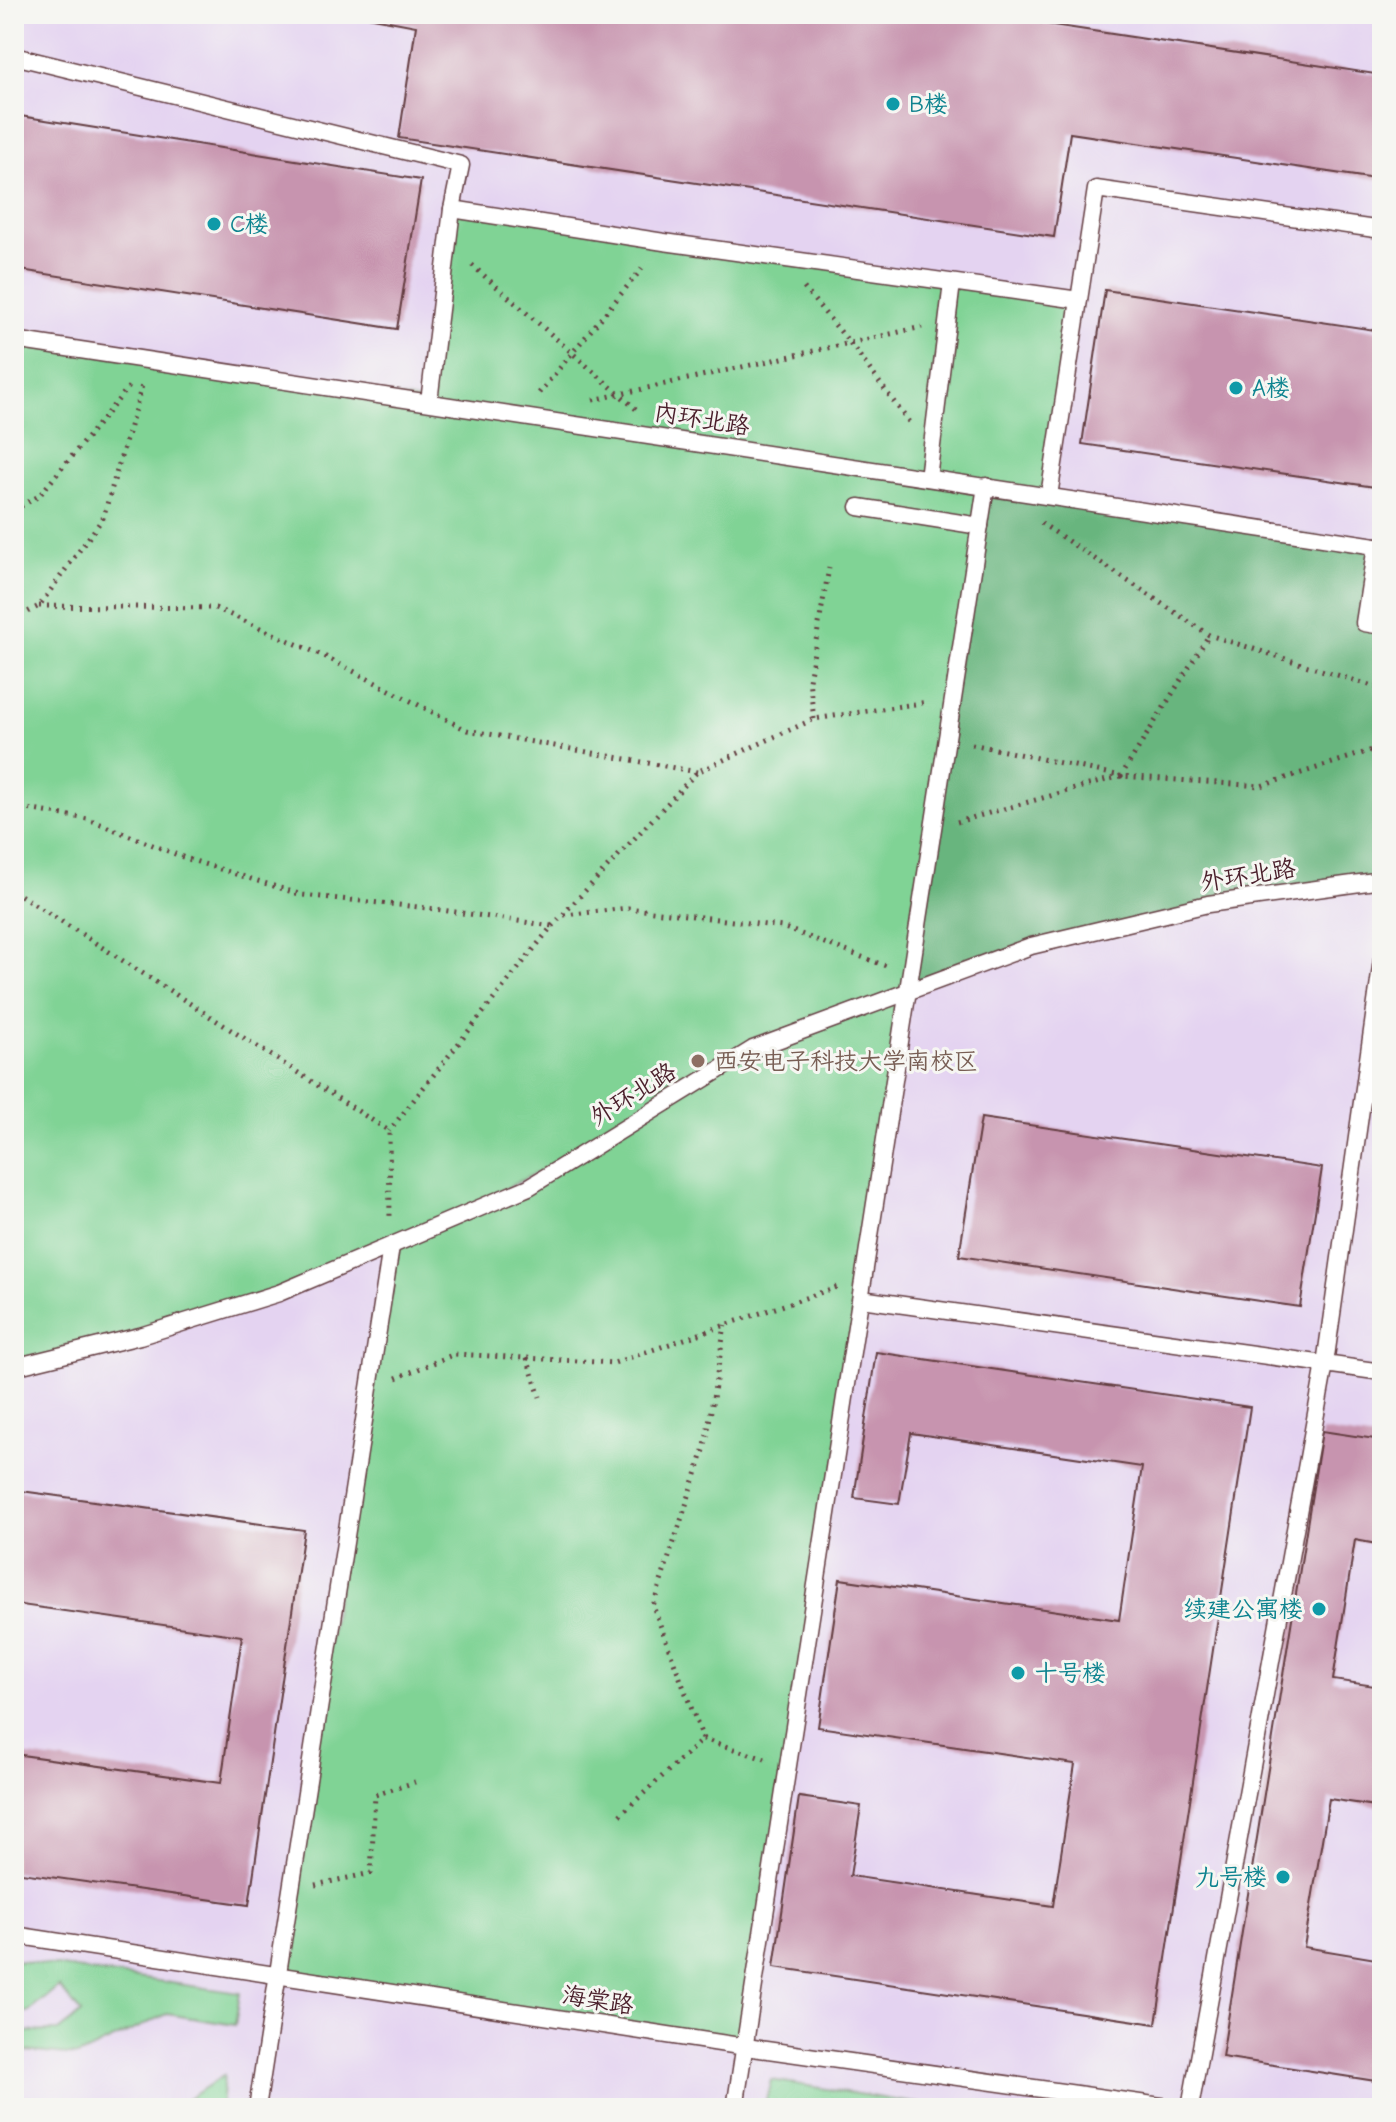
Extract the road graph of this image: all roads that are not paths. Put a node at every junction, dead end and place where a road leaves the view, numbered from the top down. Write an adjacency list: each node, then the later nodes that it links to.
1 (14, 56): 2 (lane)
2 (452, 209): 4 (lane); 7 (lane)
3 (1382, 230): 5 (lane)
4 (952, 283): 5 (lane); 8 (lane)
5 (1079, 300): 10 (lane)
6 (14, 340): 7 (lane, 内环北路)
7 (429, 402): 8 (lane, 内环北路)
8 (928, 478): 9 (lane, 内环北路)
9 (986, 486): 10 (lane, 内环北路); 12 (lane)
10 (1049, 496): 13 (lane, 内环北路)
11 (859, 507): 12 (lane)
12 (980, 526): 17 (lane)
13 (1379, 546): 14 (lane)
14 (1382, 626)
15 (1382, 880): 17 (lane, 外环北路)
16 (1382, 960): 20 (lane)
17 (906, 993): 18 (lane, 外环北路); 19 (lane)
18 (391, 1247): 21 (lane, 外环北路); 24 (lane)
19 (861, 1299): 20 (lane); 25 (lane)
20 (1325, 1364): 22 (lane); 29 (lane)
21 (14, 1367)
22 (1382, 1372)
23 (14, 1935): 24 (lane, 海棠路)
24 (278, 1975): 25 (lane, 海棠路); 26 (lane)
25 (746, 2047): 27 (lane); 28 (lane, 海棠路)
26 (257, 2108)
27 (735, 2108)
28 (1175, 2108)
29 (1190, 2108)

